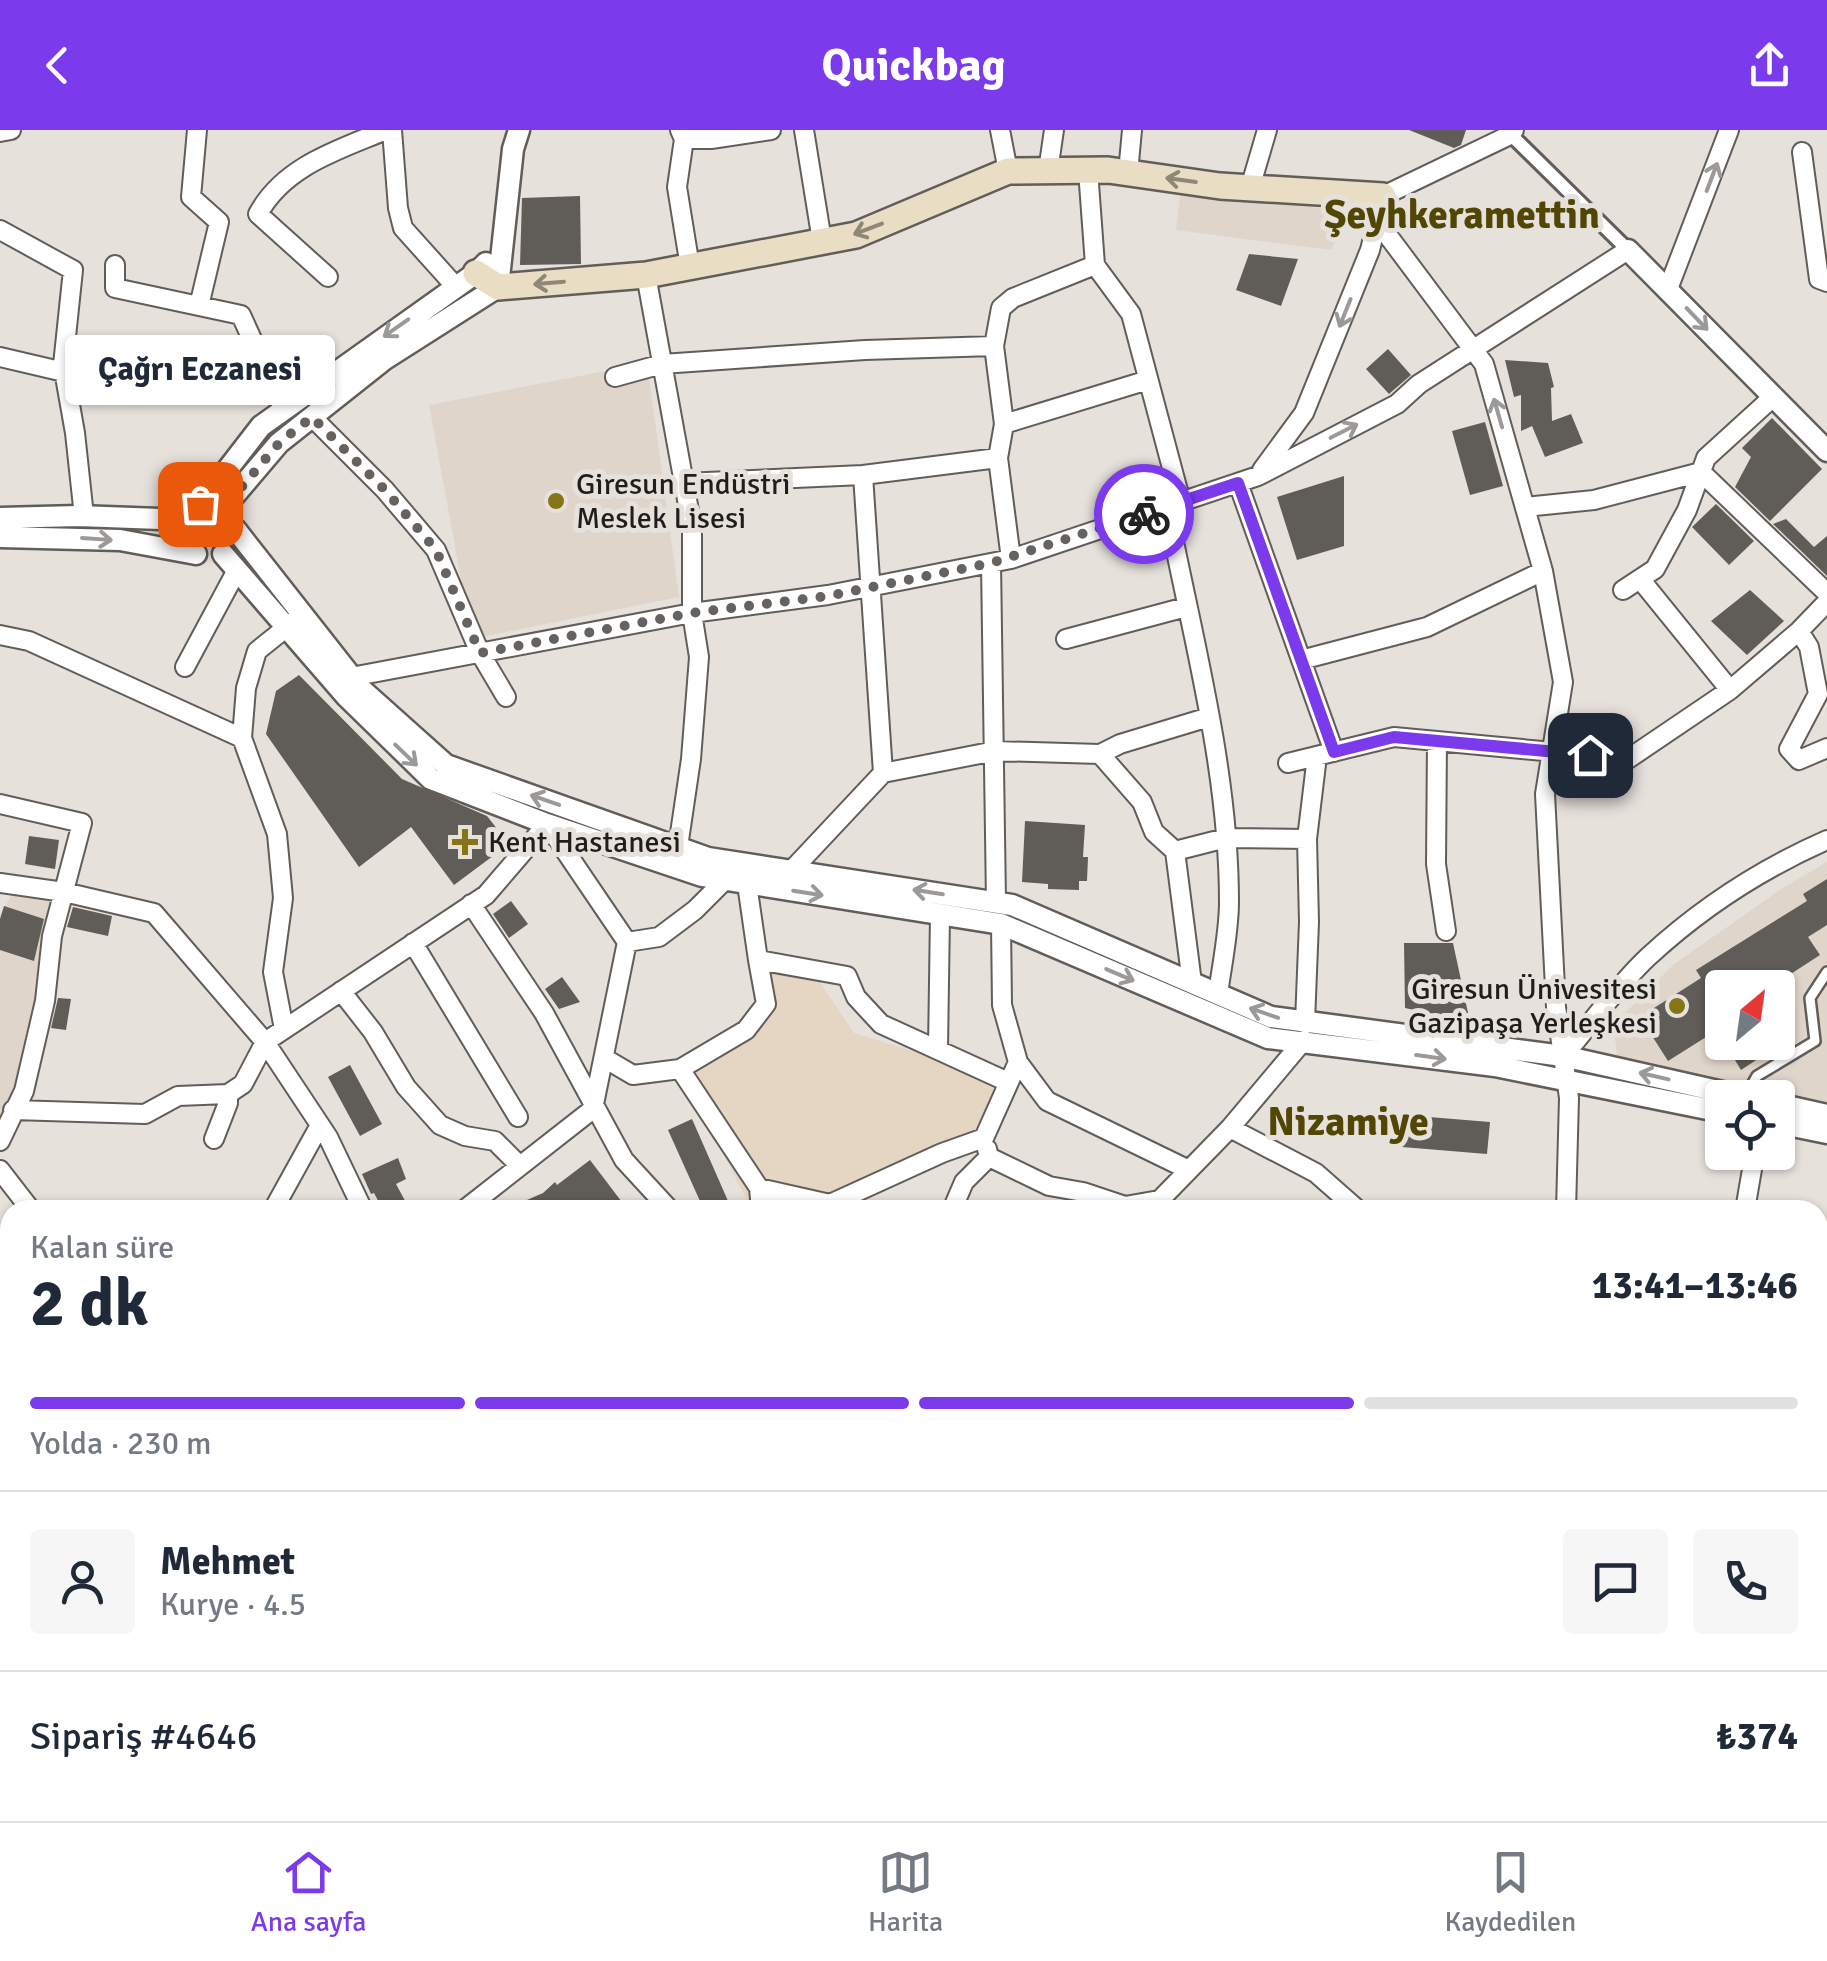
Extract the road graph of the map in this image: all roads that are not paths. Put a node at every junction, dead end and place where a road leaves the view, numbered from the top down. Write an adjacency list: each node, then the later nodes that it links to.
1 (10, 130): 11 (street)
2 (197, 130): 33 (street)
3 (389, 130): 29 (street); 31 (street)
4 (771, 130): 13 (street)
5 (804, 130): 23 (street)
6 (1000, 130): 17 (street)
7 (1054, 130): 18 (street)
8 (1132, 130): 19 (street)
9 (1268, 130): 20 (street)
10 (1729, 130): 32 (street, one-way to 10)
11 (0, 132)
12 (1510, 132): 21 (street); 24 (street)
13 (682, 135): 27 (street)
14 (513, 136): 31 (street)
15 (1802, 152): 30 (street)
16 (1088, 170): 18 (main road); 19 (main road); 26 (street)
17 (1008, 171): 18 (main road); 23 (main road, one-way to 23)
18 (1048, 171)
19 (1128, 173): 20 (main road, one-way to 19)
20 (1250, 188): 21 (main road)
21 (1380, 209): 36 (street); 50 (street, one-way to 50)
22 (0, 230): 39 (street)
23 (822, 241): 27 (main road)
24 (1628, 250): 32 (street); 36 (street)
25 (115, 264): 33 (street)
26 (1095, 265): 34 (street); 41 (street)
27 (690, 267): 28 (main road)
28 (646, 275): 31 (main road, one-way to 31); 38 (street)
29 (328, 277)
30 (1827, 282)
31 (476, 283): 43 (street, one-way to 43); 44 (street)
32 (1668, 289): 42 (street, one-way to 42)
33 (200, 306): 35 (street)
34 (994, 346): 38 (street); 45 (street)
35 (254, 347): 39 (street); 43 (street)
36 (1474, 350): 50 (street, one-way to 36); 54 (street, one-way to 36)
37 (0, 357): 39 (street)
38 (662, 364): 40 (street); 52 (street)
39 (64, 372): 57 (street)
40 (615, 377)
41 (1148, 380): 45 (street); 53 (street)
42 (1772, 396): 46 (street); 48 (street)
43 (284, 410): 56 (street)
44 (312, 417): 55 (street); 75 (street)
45 (1004, 424): 47 (street)
46 (1827, 451)
47 (998, 458): 49 (street); 62 (street)
48 (1701, 472): 54 (street); 67 (street); 79 (street)
49 (863, 475): 52 (street); 66 (street)
50 (1258, 476): 51 (street)
51 (1238, 483): 53 (street); 76 (street)
52 (684, 484): 70 (street)
53 (1174, 504): 62 (street); 69 (street)
54 (1524, 507): 65 (street)
55 (222, 510): 56 (street); 59 (street)
56 (194, 512): 57 (street); 61 (street)
57 (84, 516): 58 (street)
58 (0, 518)
59 (236, 530): 63 (street); 71 (street)
60 (0, 536): 61 (street, one-way to 61)
61 (196, 554): 63 (street)
62 (1011, 558): 64 (street)
63 (230, 562): 71 (street); 77 (street)
64 (991, 563): 66 (street); 85 (street)
65 (1544, 571): 76 (street); 86 (street)
66 (870, 587): 70 (street); 90 (street)
67 (1827, 593)
68 (1827, 602): 72 (street)
69 (1186, 606): 74 (street); 81 (street)
70 (692, 613): 75 (street); 96 (street)
71 (294, 621): 78 (street); 82 (street); 92 (street, one-way to 92)
72 (1799, 631): 79 (street); 84 (street)
73 (0, 636): 82 (street)
74 (1066, 639)
75 (480, 653): 78 (street); 80 (street)
76 (1301, 660): 88 (street)
77 (186, 667)
78 (351, 677): 96 (street, one-way to 78)
79 (1730, 690): 86 (street)
80 (506, 698)
81 (1209, 717): 87 (street); 93 (street)
82 (242, 738): 115 (street)
83 (1437, 741): 86 (street); 88 (street); 107 (street)
84 (1827, 748)
85 (995, 751): 87 (street); 90 (street); 103 (street)
86 (1552, 752): 119 (street)
87 (1100, 754): 97 (street)
88 (1325, 754): 89 (street); 94 (street)
89 (1288, 763)
90 (883, 773): 98 (street)
91 (0, 804): 102 (street)
92 (547, 824): 99 (street); 104 (street); 108 (street)
93 (1226, 838): 94 (street); 97 (street); 114 (street)
94 (1307, 840): 116 (street)
95 (1827, 840): 119 (street)
96 (678, 847): 98 (street)
97 (1175, 850): 112 (street)
98 (791, 870): 103 (street, one-way to 98)
99 (725, 880): 101 (street); 108 (street)
100 (0, 883): 102 (street)
101 (747, 884): 105 (street, one-way to 105); 110 (street)
102 (64, 892): 117 (street); 131 (street)
103 (996, 902): 112 (street)
104 (471, 904): 109 (street); 129 (street)
105 (940, 915): 106 (street); 118 (street)
106 (1001, 924): 116 (street, one-way to 116); 121 (street)
107 (1446, 931)
108 (627, 942): 120 (street)
109 (413, 943): 113 (street); 133 (street)
110 (758, 960): 118 (street); 122 (street)
111 (1827, 972): 124 (lane)
112 (1192, 983): 114 (street)
113 (341, 991): 115 (street); 142 (street)
114 (1218, 994): 116 (street, one-way to 114)
115 (284, 1030): 117 (street)
116 (1304, 1031): 119 (street); 123 (street, one-way to 123); 136 (street)
117 (266, 1042): 127 (street); 134 (street)
118 (938, 1049): 125 (street)
119 (1563, 1056): 123 (street); 126 (street, one-way to 119)
120 (604, 1058): 122 (street); 129 (street)
121 (1018, 1062): 125 (street); 144 (street)
122 (680, 1069): 146 (street)
123 (1566, 1080): 130 (street); 159 (street)
124 (1755, 1080)
125 (1008, 1082): 138 (street)
126 (1705, 1088)
127 (228, 1094): 131 (street); 139 (street)
128 (1795, 1108): 132 (street)
129 (594, 1109): 142 (street); 151 (street)
130 (1705, 1109)
131 (13, 1110): 140 (street)
132 (1827, 1115)
133 (518, 1117)
134 (320, 1125): 148 (street); 149 (street)
135 (1795, 1126): 137 (street)
136 (1230, 1128): 144 (street); 158 (street)
137 (1827, 1133)
138 (984, 1138): 141 (street); 154 (street)
139 (214, 1139)
140 (0, 1141)
141 (989, 1157): 155 (street); 156 (street)
142 (520, 1166): 150 (street)
143 (0, 1170): 147 (street)
144 (1189, 1170): 157 (street)
145 (1752, 1170): 160 (street)
146 (759, 1188): 152 (street); 153 (street)
147 (24, 1200)
148 (279, 1200)
149 (357, 1200)
150 (477, 1200)
151 (661, 1200)
152 (760, 1200)
153 (801, 1200)
154 (840, 1200)
155 (956, 1200)
156 (1108, 1200)
157 (1160, 1200)
158 (1347, 1200)
159 (1566, 1200)
160 (1747, 1200)

